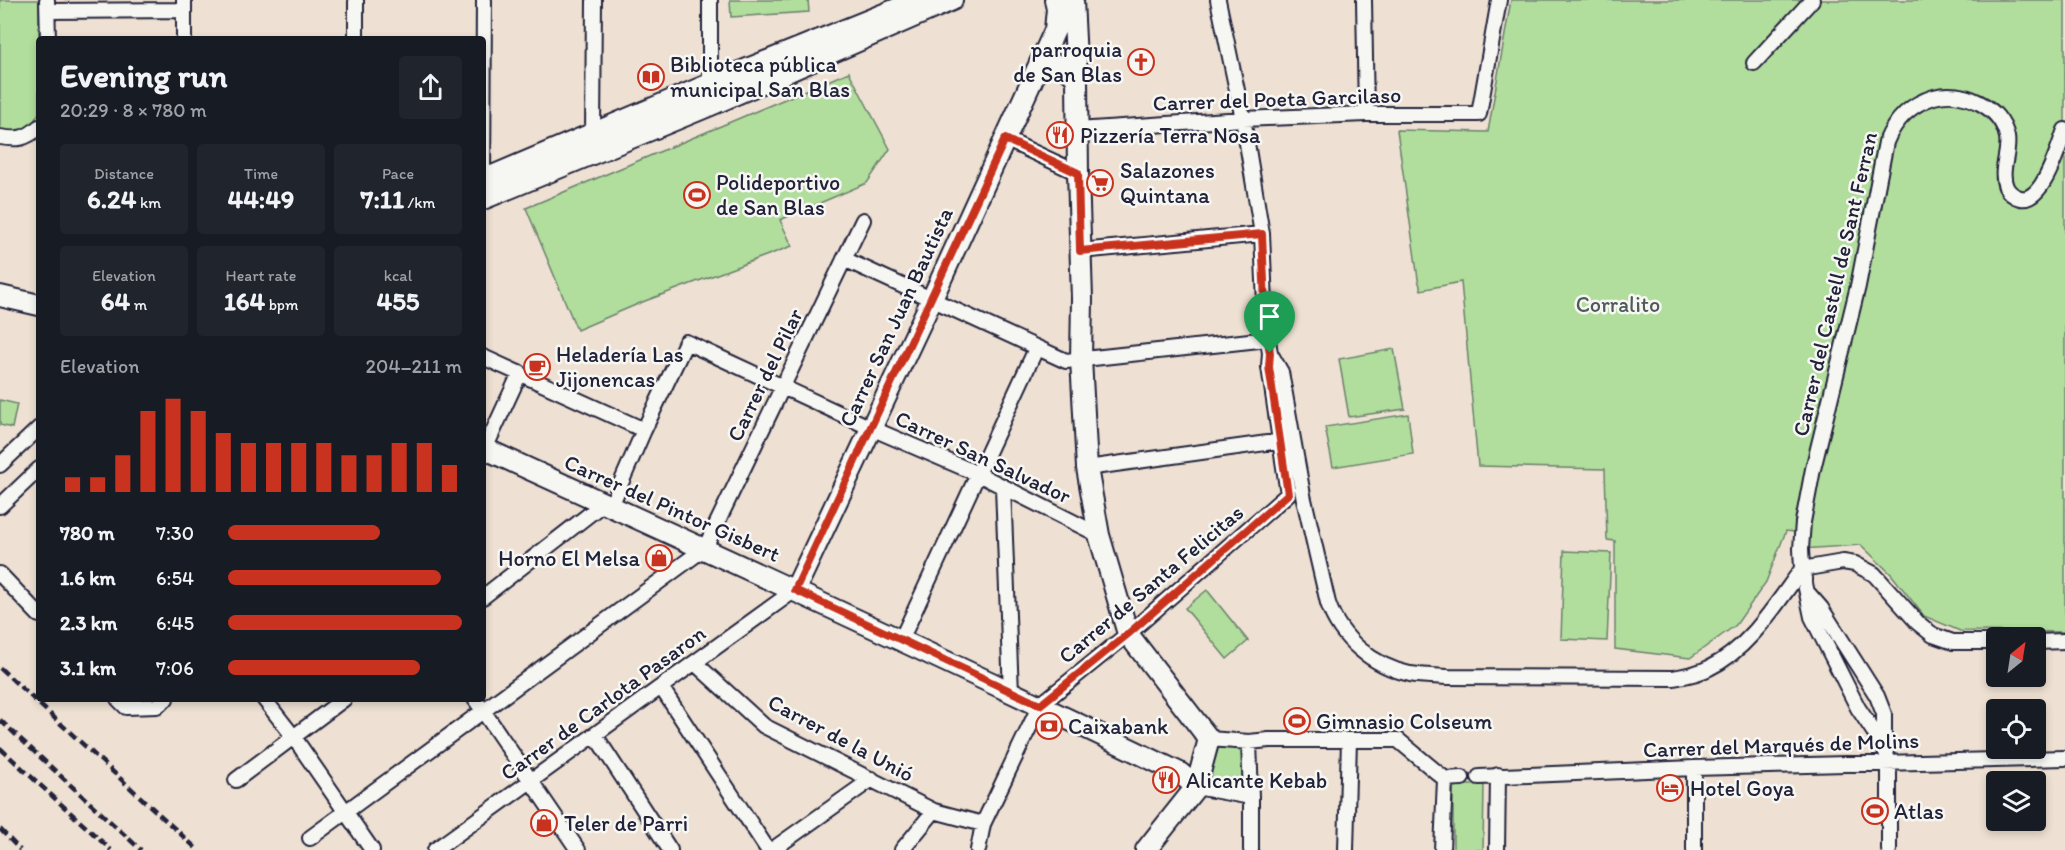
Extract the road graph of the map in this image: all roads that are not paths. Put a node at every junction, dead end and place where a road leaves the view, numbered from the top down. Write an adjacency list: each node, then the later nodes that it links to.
1 (356, 0): 17 (street)
2 (484, 0): 18 (street)
3 (594, 0): 29 (street)
4 (710, 0): 22 (street)
5 (919, 0): 12 (street)
6 (952, 0): 23 (street)
7 (1218, 0): 25 (street)
8 (1364, 0): 24 (street)
9 (1499, 0): 24 (street, Carrer del Poeta Garcilaso)
10 (1812, 0): 19 (street)
11 (1067, 2): 20 (street, Carrer San Juan Bautista); 21 (street)
12 (898, 4): 22 (street)
13 (47, 5): 14 (street); 15 (street)
14 (184, 5): 16 (street)
15 (48, 36)
16 (184, 36)
17 (356, 36)
18 (484, 36)
19 (1754, 63)
20 (1039, 65): 21 (street); 31 (street, Carrer San Juan Bautista)
21 (1077, 79): 27 (street)
22 (710, 84): 23 (street); 29 (street)
23 (711, 105): 34 (street)
24 (1366, 114): 25 (street, Carrer del Poeta Garcilaso)
25 (1243, 119): 27 (street, Carrer del Poeta Garcilaso); 36 (street)
26 (36, 130): 30 (street)
27 (1077, 130): 32 (street)
28 (2065, 130): 64 (street, Carrer del Castell de Sant Ferran)
29 (593, 134): 33 (street)
30 (0, 136)
31 (1005, 139): 32 (street); 40 (street, Carrer San Juan Bautista)
32 (1078, 173): 37 (street)
33 (486, 179)
34 (486, 198)
35 (863, 220): 38 (street, Carrer del Pilar)
36 (1262, 234): 37 (street); 42 (street)
37 (1080, 251): 46 (street)
38 (844, 259): 40 (street); 48 (street, Carrer del Pilar)
39 (0, 296): 41 (street)
40 (932, 299): 43 (street); 49 (street, Carrer San Juan Bautista)
41 (36, 304)
42 (1268, 339): 44 (street); 46 (street)
43 (1036, 349): 46 (street); 58 (street)
44 (1270, 353): 52 (street); 64 (street)
45 (486, 358): 47 (street)
46 (1081, 359): 56 (street)
47 (520, 373): 50 (street); 53 (street)
48 (783, 387): 49 (street, Carrer San Salvador); 50 (street, Carrer San Salvador); 63 (street, Carrer del Pilar)
49 (871, 428): 58 (street, Carrer San Salvador); 66 (street, Carrer San Juan Bautista)
50 (644, 430): 60 (street)
51 (36, 431): 55 (street)
52 (1281, 441): 56 (street); 70 (street, Carrer de Santa Felicitas)
53 (486, 446)
54 (486, 451): 60 (street, Carrer del Pintor Gisbert)
55 (0, 465)
56 (1087, 468): 62 (street)
57 (36, 473): 61 (street)
58 (978, 474): 59 (street, Carrer San Salvador); 71 (street)
59 (1003, 487): 62 (street, Carrer San Salvador); 77 (street)
60 (608, 505): 63 (street, Carrer del Pintor Gisbert); 68 (street)
61 (0, 506)
62 (1099, 535): 70 (street)
63 (705, 548): 66 (street, Carrer del Pintor Gisbert); 84 (street)
64 (1802, 569): 67 (street); 73 (street)
65 (0, 574): 69 (street)
66 (795, 590): 71 (street, Carrer del Pintor Gisbert); 75 (street, Carrer de Carlota Pasaron)
67 (1806, 591): 90 (street); 90 (street)
68 (486, 595)
69 (36, 612)
70 (1128, 634): 83 (street, Carrer de Santa Felicitas); 87 (street)
71 (901, 640): 77 (street, Carrer del Pintor Gisbert)
72 (2065, 641): 74 (street)
73 (1986, 642)
74 (2046, 642)
75 (695, 663): 76 (street, Carrer de Carlota Pasaron); 97 (street, Carrer de la Unió)
76 (661, 687): 85 (street, Carrer de Carlota Pasaron); 111 (street)
77 (1011, 693): 83 (street, Carrer del Pintor Gisbert)
78 (121, 702): 79 (street)
79 (162, 702)
80 (266, 702): 86 (street)
81 (340, 702): 86 (street)
82 (477, 702): 84 (street)
83 (1040, 705): 101 (street, Carrer del Pintor Gisbert); 105 (street)
84 (484, 712): 100 (street); 104 (street)
85 (595, 735): 100 (street, Carrer de Carlota Pasaron); 110 (street)
86 (293, 736): 99 (street); 104 (street)
87 (1209, 740): 89 (street); 101 (street)
88 (1349, 740): 89 (street); 98 (street); 116 (street)
89 (1249, 742): 102 (street)
90 (1884, 747): 92 (street)
91 (2065, 758): 92 (street, Carrer del Marqués de Molins)
92 (1889, 763): 93 (street, Carrer del Marqués de Molins); 120 (street)
93 (1694, 768): 94 (street, Carrer del Marqués de Molins); 119 (street)
94 (1498, 775): 95 (street, Carrer del Marqués de Molins); 118 (street)
95 (1479, 777)
96 (1462, 778): 98 (street)
97 (872, 779): 103 (street, Carrer de la Unió); 111 (street)
98 (1445, 779): 117 (street)
99 (236, 780)
100 (531, 782): 108 (street, Carrer de Carlota Pasaron); 109 (street)
101 (1196, 787): 102 (street); 114 (street)
102 (1251, 797): 115 (street)
103 (934, 811): 105 (street, Carrer de la Unió); 112 (street)
104 (345, 813): 106 (street); 107 (street)
105 (983, 824): 113 (street)
106 (310, 838)
107 (372, 850)
108 (435, 850)
109 (578, 850)
110 (670, 850)
111 (770, 850)
112 (902, 850)
113 (978, 850)
114 (1146, 850)
115 (1251, 850)
116 (1346, 850)
117 (1442, 850)
118 (1497, 850)
119 (1694, 850)
120 (1888, 850)

